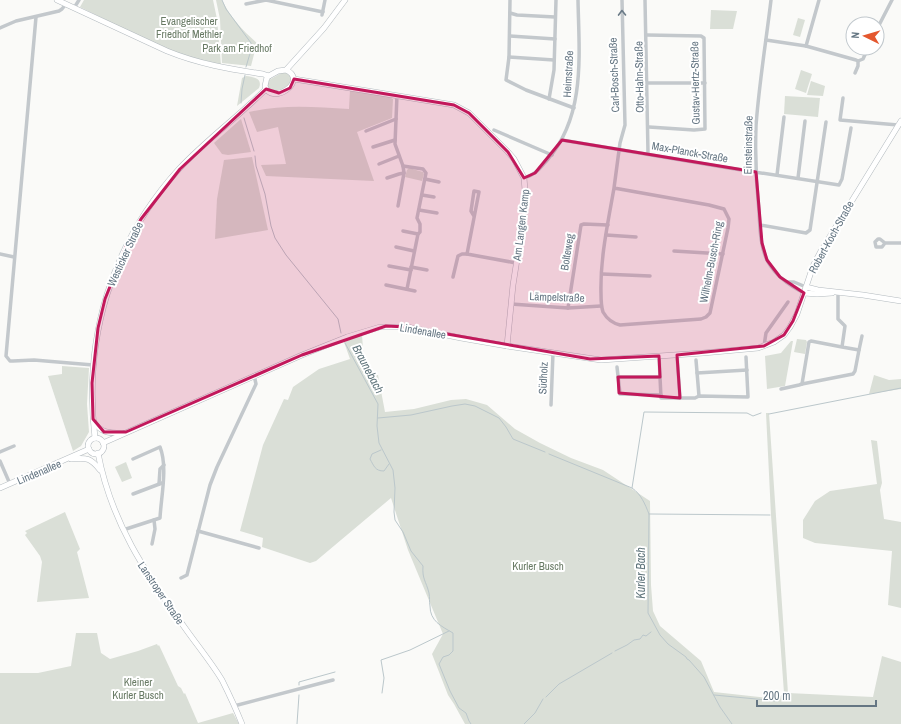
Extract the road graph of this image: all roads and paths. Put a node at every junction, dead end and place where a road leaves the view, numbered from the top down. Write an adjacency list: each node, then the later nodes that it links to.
1 (57, 0): 13 (street)
2 (79, 0): 15 (street)
3 (325, 0): 14 (street)
4 (345, 0): 30 (street)
5 (510, 0): 16 (street)
6 (556, 0): 19 (street)
7 (578, 0): 40 (street, Heimstraße)
8 (622, 0): 53 (street, Carl-Bosch-Straße, one-way to 8)
9 (645, 0): 21 (street, Otto-Hahn-Straße)
10 (771, 0): 24 (street, Einsteinstraße)
11 (819, 0): 25 (street)
12 (892, 0): 17 (street)
13 (66, 4): 15 (street); 18 (street)
14 (246, 4)
15 (74, 8): 32 (street)
16 (510, 13): 19 (street); 22 (street)
17 (884, 16)
18 (36, 17): 20 (street); 89 (street)
19 (555, 17): 23 (street)
20 (0, 28)
21 (647, 35): 34 (street, Otto-Hahn-Straße); 35 (street, Gustav-Hertz-Straße)
22 (510, 36): 23 (street); 27 (street)
23 (554, 38): 28 (street)
24 (766, 40): 25 (street); 59 (street, Einsteinstraße)
25 (806, 46): 29 (street)
26 (864, 56): 29 (street)
27 (509, 57): 28 (street); 39 (street)
28 (554, 60): 39 (street)
29 (858, 61): 31 (street)
30 (286, 70): 32 (street); 33 (street)
31 (854, 73)
32 (269, 76): 36 (street)
33 (294, 79): 36 (street); 37 (street, Am Langen Kamp)
34 (648, 83): 35 (street); 46 (street, Otto-Hahn-Straße)
35 (705, 83): 46 (street, Gustav-Hertz-Straße)
36 (266, 89): 119 (street, Westicker Straße)
37 (397, 95): 42 (street); 63 (street, Am Langen Kamp)
38 (843, 98): 45 (street)
39 (549, 99): 40 (street)
40 (574, 108): 51 (street, Heimstraße)
41 (784, 117): 61 (street)
42 (396, 119): 49 (street); 50 (street)
43 (805, 121): 64 (street)
44 (826, 122): 67 (street)
45 (900, 123): 99 (street, Robert-Koch-Straße)
46 (648, 127): 54 (street, Otto-Hahn-Straße)
47 (851, 128): 67 (street, Max-Planck-Straße)
48 (494, 130): 55 (street)
49 (366, 131)
50 (395, 140): 52 (street); 56 (street)
51 (562, 140): 53 (street, Max-Planck-Straße); 55 (street, Heimstraße)
52 (373, 147)
53 (620, 149): 54 (street, Max-Planck-Straße); 68 (street)
54 (648, 154): 59 (street, Max-Planck-Straße)
55 (552, 155): 63 (street, Heimstraße)
56 (399, 156): 57 (street); 58 (street)
57 (379, 164)
58 (403, 166): 60 (street); 65 (street)
59 (756, 172): 61 (street, Max-Planck-Straße); 76 (street, Einsteinstraße)
60 (404, 173): 62 (street); 71 (street)
61 (777, 175): 64 (street, Max-Planck-Straße)
62 (387, 178)
63 (524, 178): 90 (street, Am Langen Kamp)
64 (798, 178): 67 (street, Max-Planck-Straße)
65 (425, 179): 66 (street); 69 (street)
66 (439, 182)
67 (818, 182): 76 (street)
68 (614, 188): 75 (street); 88 (street, Wilhelm-Busch-Ring)
69 (422, 194): 70 (street); 72 (street)
70 (434, 197)
71 (398, 206)
72 (419, 210): 73 (street); 78 (street)
73 (437, 213)
74 (474, 216): 74 (street); 87 (street)
75 (608, 225): 79 (street); 108 (street, Bolteweg)
76 (760, 225): 97 (street, Einsteinstraße)
77 (403, 231): 78 (street)
78 (418, 234): 84 (street)
79 (606, 235): 80 (street); 94 (street)
80 (636, 237)
81 (885, 243): 82 (street)
82 (901, 243)
83 (396, 247): 84 (street)
84 (414, 251): 92 (street)
85 (674, 251): 88 (street)
86 (0, 254): 89 (street)
87 (467, 254): 90 (street); 96 (street)
88 (723, 254): 107 (street, Wilhelm-Busch-Ring)
89 (14, 257): 119 (street)
90 (516, 263): 106 (street, Am Langen Kamp)
91 (389, 266): 92 (street)
92 (411, 268): 93 (street); 100 (street)
93 (427, 270)
94 (602, 274): 95 (street); 107 (street)
95 (650, 276)
96 (453, 277)
97 (787, 282): 99 (street); 103 (street, Einsteinstraße)
98 (386, 285): 100 (street)
99 (806, 286): 102 (street); 103 (street, Robert-Koch-Straße)
100 (407, 289): 101 (street)
101 (415, 291)
102 (838, 292): 103 (street); 104 (street); 112 (street)
103 (804, 293): 111 (street, Robert-Koch-Straße)
104 (901, 301)
105 (788, 302): 111 (street)
106 (511, 304): 108 (street, Lämpelstraße); 110 (street, Am Langen Kamp)
107 (601, 306): 108 (street, Lämpelstraße)
108 (568, 308)
109 (862, 336): 113 (street)
110 (507, 346): 114 (street, Lindenallee); 123 (street, Lindenallee)
111 (764, 346): 115 (street, Lindenallee)
112 (842, 347): 113 (street); 126 (street)
113 (859, 350): 126 (street)
114 (554, 353): 116 (street, Lindenallee); 131 (street, Südholz)
115 (677, 355): 116 (street, Lindenallee); 130 (street)
116 (659, 356): 125 (street)
117 (746, 357): 121 (street)
118 (696, 360): 122 (street)
119 (93, 365): 132 (street, Westicker Straße)
120 (617, 367): 124 (street)
121 (747, 370): 122 (street); 129 (street)
122 (697, 373): 129 (street)
123 (254, 375): 133 (street, Lindenallee); 150 (street)
124 (618, 377): 125 (street); 128 (street)
125 (660, 377): 128 (street)
126 (802, 384): 127 (street)
127 (781, 389)
128 (661, 395): 130 (street)
129 (699, 396): 130 (street)
130 (680, 398)
131 (551, 405)
132 (93, 419): 133 (street); 134 (street, Westicker Straße)
133 (126, 432): 135 (street, Lindenallee)
134 (95, 438): 135 (street); 137 (street)
135 (103, 443): 139 (street)
136 (14, 446): 138 (street)
137 (89, 449): 139 (street); 140 (street, Lindenallee)
138 (0, 452)
139 (98, 453): 143 (street, Lanstroper Straße)
140 (68, 459): 143 (street, Lindenallee); 145 (street, Lindenallee)
141 (133, 459): 144 (street)
142 (0, 461): 145 (street, Lindenallee)
143 (101, 470): 149 (street, Lanstroper Straße)
144 (160, 483): 147 (street); 148 (street)
145 (10, 484): 146 (street, Lindenallee)
146 (0, 488)
147 (133, 494)
148 (154, 520): 149 (street); 151 (street)
149 (123, 530): 155 (street, Lanstroper Straße)
150 (198, 531): 152 (street); 153 (street)
151 (152, 544)
152 (258, 548)
153 (181, 578)
154 (334, 680): 155 (street)
155 (234, 706): 156 (street, Lanstroper Straße)
156 (242, 724)

